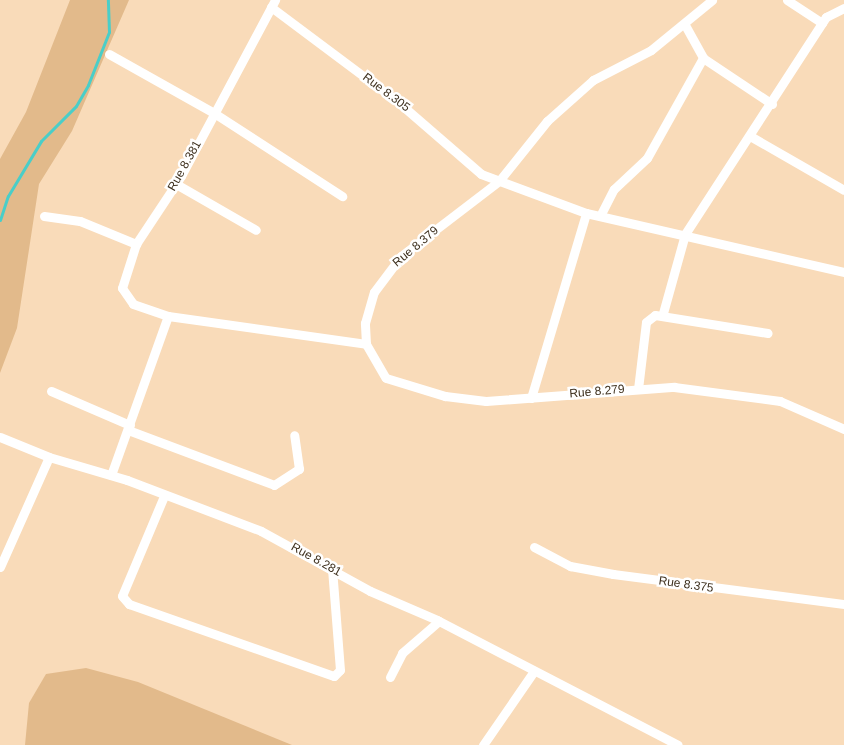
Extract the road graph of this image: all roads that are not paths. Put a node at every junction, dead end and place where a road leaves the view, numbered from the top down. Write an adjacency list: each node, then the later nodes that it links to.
1 (712, 0): 6 (street, Rue 8.379)
2 (787, 0): 5 (street)
3 (273, 3): 10 (street, Rue 8.381); 12 (street, Rue 8.305)
4 (844, 8): 5 (street)
5 (822, 23): 9 (street)
6 (685, 24): 8 (street); 12 (street, Rue 8.379)
7 (109, 54): 10 (street)
8 (703, 58): 9 (street); 18 (street)
9 (772, 104): 11 (street)
10 (214, 113): 13 (street, Rue 8.381); 15 (street)
11 (750, 136): 14 (street); 20 (street)
12 (499, 181): 16 (street, Rue 8.305); 26 (street, Rue 8.379)
13 (176, 184): 19 (street); 21 (street, Rue 8.381)
14 (844, 190)
15 (342, 196)
16 (586, 213): 18 (street, Rue 8.305); 29 (street)
17 (44, 216): 21 (street)
18 (600, 216): 20 (street, Rue 8.305)
19 (256, 230)
20 (686, 234): 22 (street, Rue 8.305); 23 (street)
21 (136, 244): 24 (street)
22 (844, 272)
23 (663, 312): 25 (street); 27 (street)
24 (168, 316): 26 (street); 30 (street)
25 (768, 333)
26 (366, 344): 29 (street, Rue 8.279)
27 (638, 389): 29 (street, Rue 8.279); 31 (street, Rue 8.279)
28 (50, 391): 30 (street)
29 (531, 398)
30 (129, 427): 32 (street); 35 (street)
31 (844, 428)
32 (294, 435)
33 (0, 437): 34 (street, Rue 8.281)
34 (49, 457): 35 (street, Rue 8.281); 38 (street)
35 (111, 475): 36 (street, Rue 8.281)
36 (164, 496): 39 (street, Rue 8.281); 39 (street)
37 (534, 547): 40 (street, Rue 8.375)
38 (0, 567)
39 (332, 568): 41 (street, Rue 8.281)
40 (844, 604)
41 (439, 621): 42 (street, Rue 8.281); 43 (street)
42 (534, 671): 44 (street); 45 (street, Rue 8.281)
43 (390, 677)
44 (483, 745)
45 (678, 745)

